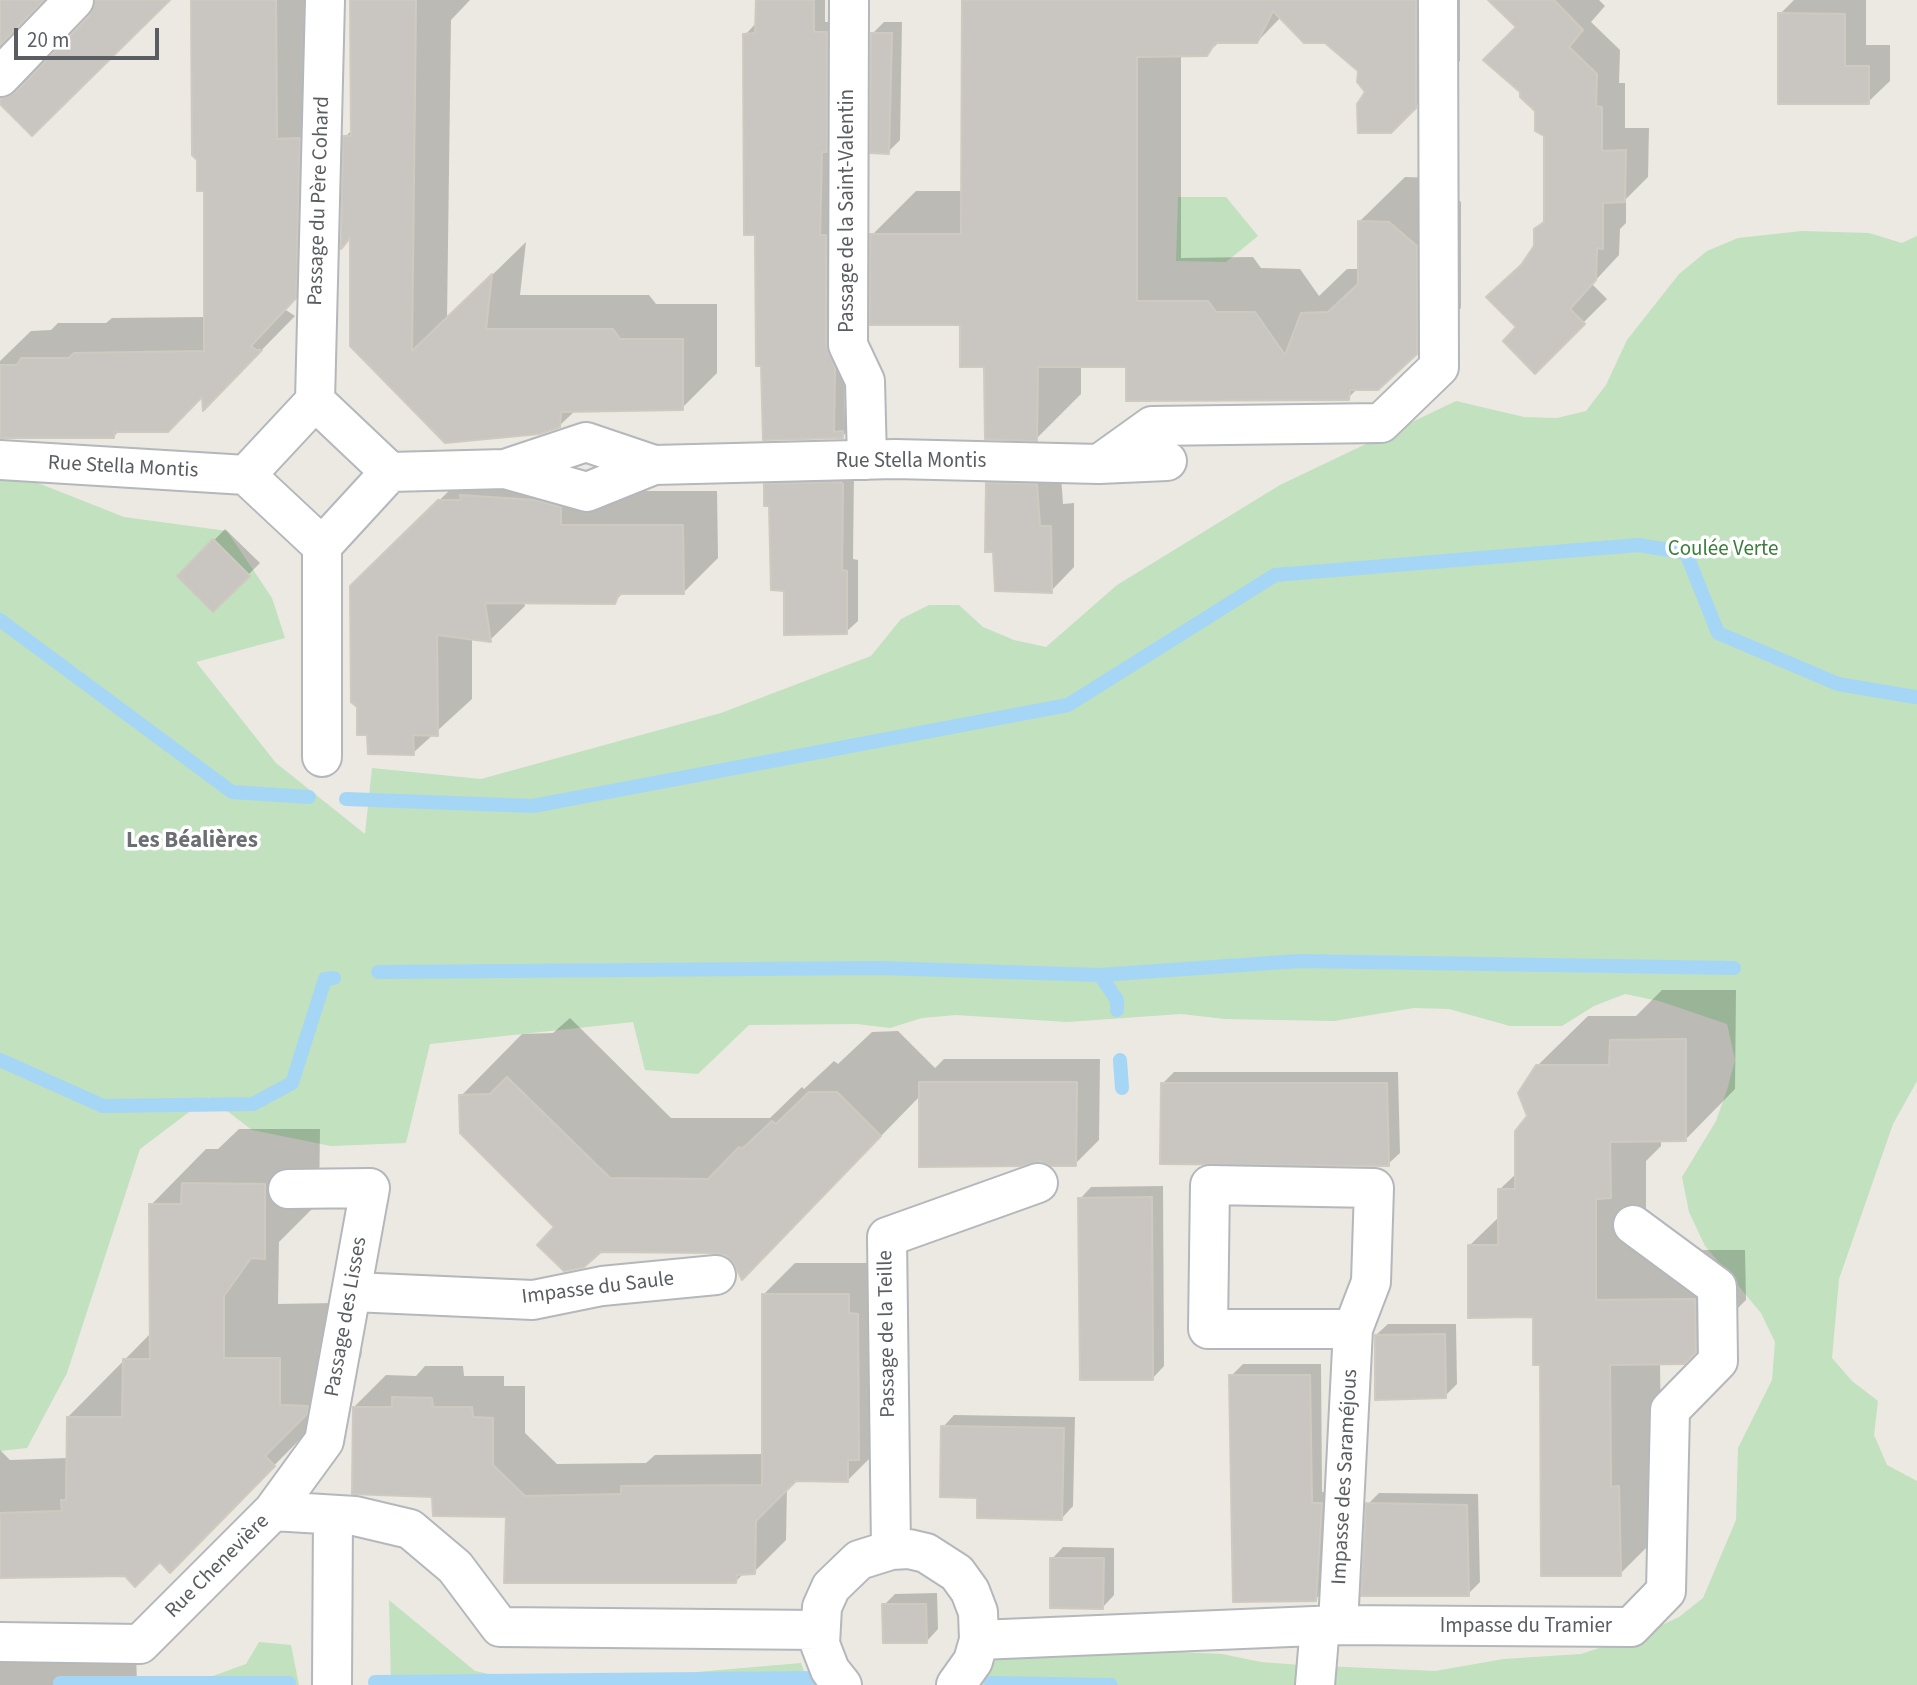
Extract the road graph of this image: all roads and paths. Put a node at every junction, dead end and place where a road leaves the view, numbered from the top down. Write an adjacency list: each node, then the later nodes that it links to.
1 (74, 0): 5 (street)
2 (325, 0): 6 (street, Passage du Père Cohard)
3 (849, 0): 8 (street, Passage de la Saint-Valentin)
4 (1438, 0): 10 (street)
5 (0, 76)
6 (314, 401): 11 (street); 12 (street)
7 (0, 460): 12 (street, Rue Stella Montis)
8 (867, 460): 10 (street, Rue Stella Montis); 11 (street, Rue Stella Montis)
9 (1167, 461): 10 (street, Rue Stella Montis)
10 (1099, 464)
11 (390, 472): 13 (street)
12 (246, 475): 13 (street)
13 (322, 546): 14 (street)
14 (322, 757)
15 (1038, 1183): 23 (street, Passage de la Teille)
16 (288, 1189): 19 (street, Passage des Lisses)
17 (1633, 1225): 24 (street, Impasse du Tramier)
18 (716, 1275): 19 (street, Impasse du Saule)
19 (353, 1292): 21 (street, Passage des Lisses)
20 (1353, 1329): 20 (street, Impasse des Saraméjous); 24 (street, Impasse des Saraméjous)
21 (273, 1511): 22 (street, Rue Chenevière); 27 (street, Rue Chenevière)
22 (333, 1515): 25 (street, Rue Chenevière); 28 (street)
23 (891, 1549): 25 (street); 26 (street)
24 (1329, 1626): 26 (street, Impasse du Tramier); 31 (street)
25 (819, 1630): 29 (street)
26 (979, 1640): 30 (street)
27 (0, 1642)
28 (332, 1685)
29 (842, 1685)
30 (956, 1685)
31 (1315, 1685)

